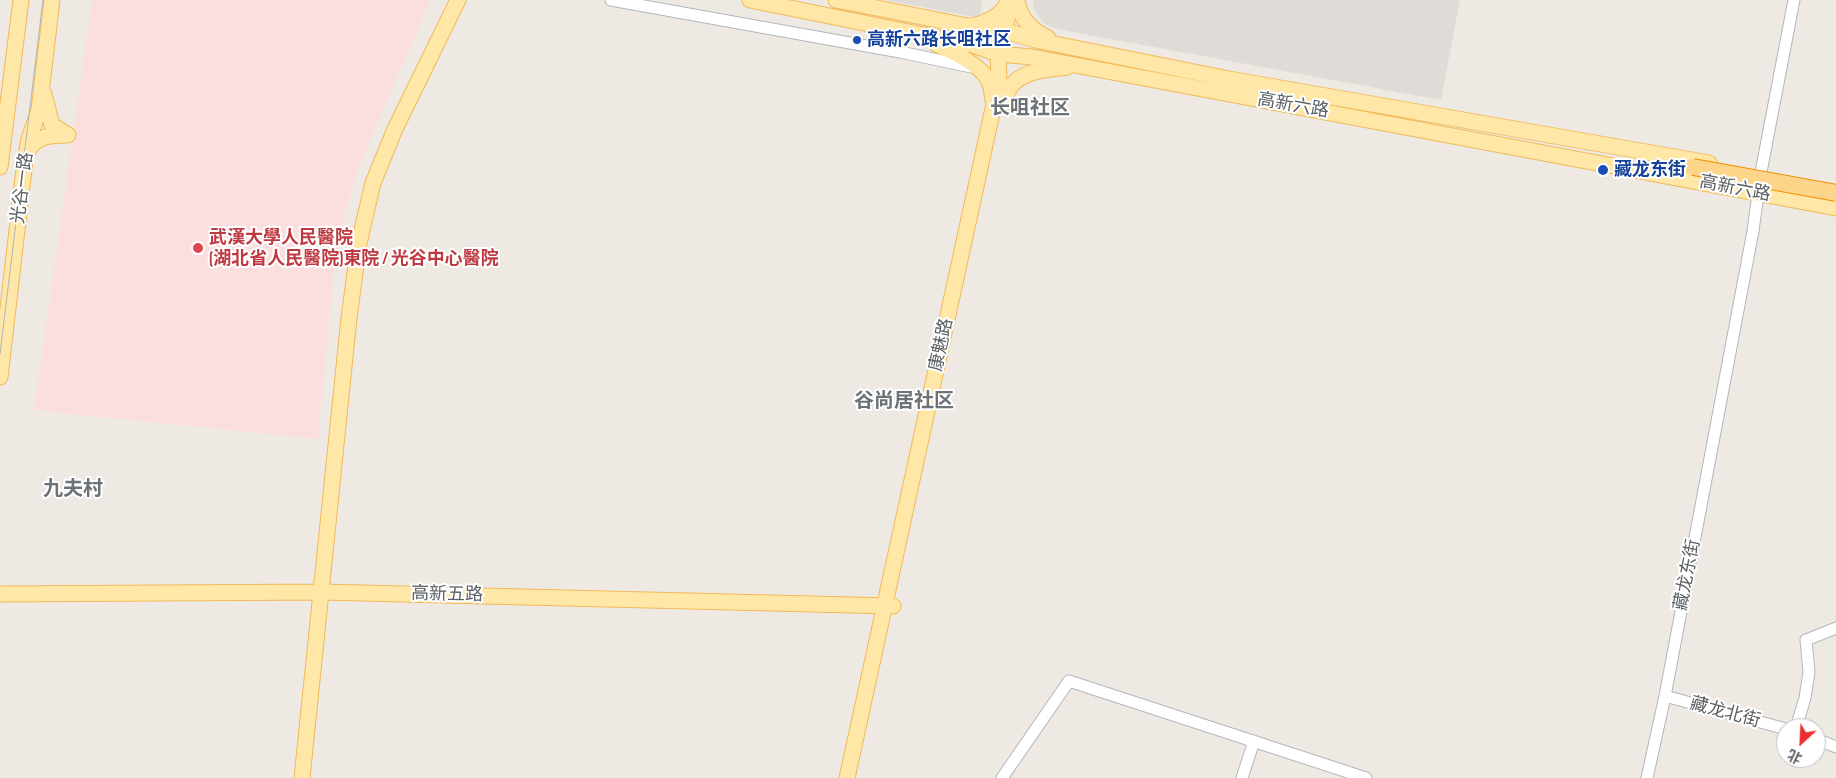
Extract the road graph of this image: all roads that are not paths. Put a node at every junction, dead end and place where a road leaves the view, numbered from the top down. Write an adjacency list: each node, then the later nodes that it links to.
1 (21, 0): 17 (main road, 光谷一路)
2 (52, 0): 18 (main road, 光谷一路)
3 (452, 0): 31 (main road)
4 (458, 0): 31 (main road)
5 (611, 0): 16 (street)
6 (750, 0): 12 (main road, 高新六路)
7 (836, 0): 10 (main road, 高新六路)
8 (1014, 0): 10 (main road); 11 (main road, 康魅路); 13 (main road)
9 (1794, 0): 25 (street, 藏龙东街)
10 (967, 26): 11 (main road, 高新六路)
11 (1008, 32): 13 (main road, 高新六路); 14 (main road, 康魅路)
12 (917, 34): 14 (main road, 高新六路); 16 (main road)
13 (1078, 49): 25 (main road, 高新六路)
14 (1005, 54): 15 (main road, 高新六路); 20 (main road, 康魅路)
15 (1078, 66): 20 (main road); 28 (main road, 高新六路)
16 (978, 69): 20 (main road)
17 (13, 71): 19 (main road); 21 (main road, 光谷一路)
18 (43, 86): 22 (main road, 光谷一路); 22 (main road)
19 (0, 87)
20 (998, 104): 33 (main road, 康魅路)
21 (1, 149): 23 (main road, 光谷一路)
22 (25, 161): 30 (main road, 光谷一路)
23 (0, 167)
24 (1693, 167): 27 (highway, bridge)
25 (1761, 172): 26 (main road, 高新六路); 28 (street, 藏龙东街)
26 (1836, 185)
27 (1836, 193)
28 (1758, 194): 29 (main road, 高新六路); 35 (street, 藏龙东街)
29 (1836, 208)
30 (0, 377)
31 (318, 592): 32 (main road, 高新五路); 33 (main road, 高新五路); 40 (main road); 41 (main road)
32 (0, 594)
33 (889, 605): 42 (main road, 康魅路); 43 (main road, 康魅路)
34 (1836, 628): 36 (street)
35 (1665, 696): 37 (street, 藏龙北街); 47 (street, 藏龙东街)
36 (1799, 718)
37 (1776, 726)
38 (1254, 741): 39 (street); 45 (street); 46 (street)
39 (1003, 776): 44 (street)
40 (296, 778)
41 (302, 778)
42 (847, 778)
43 (856, 778)
44 (1017, 778)
45 (1242, 778)
46 (1366, 778)
47 (1647, 778)

